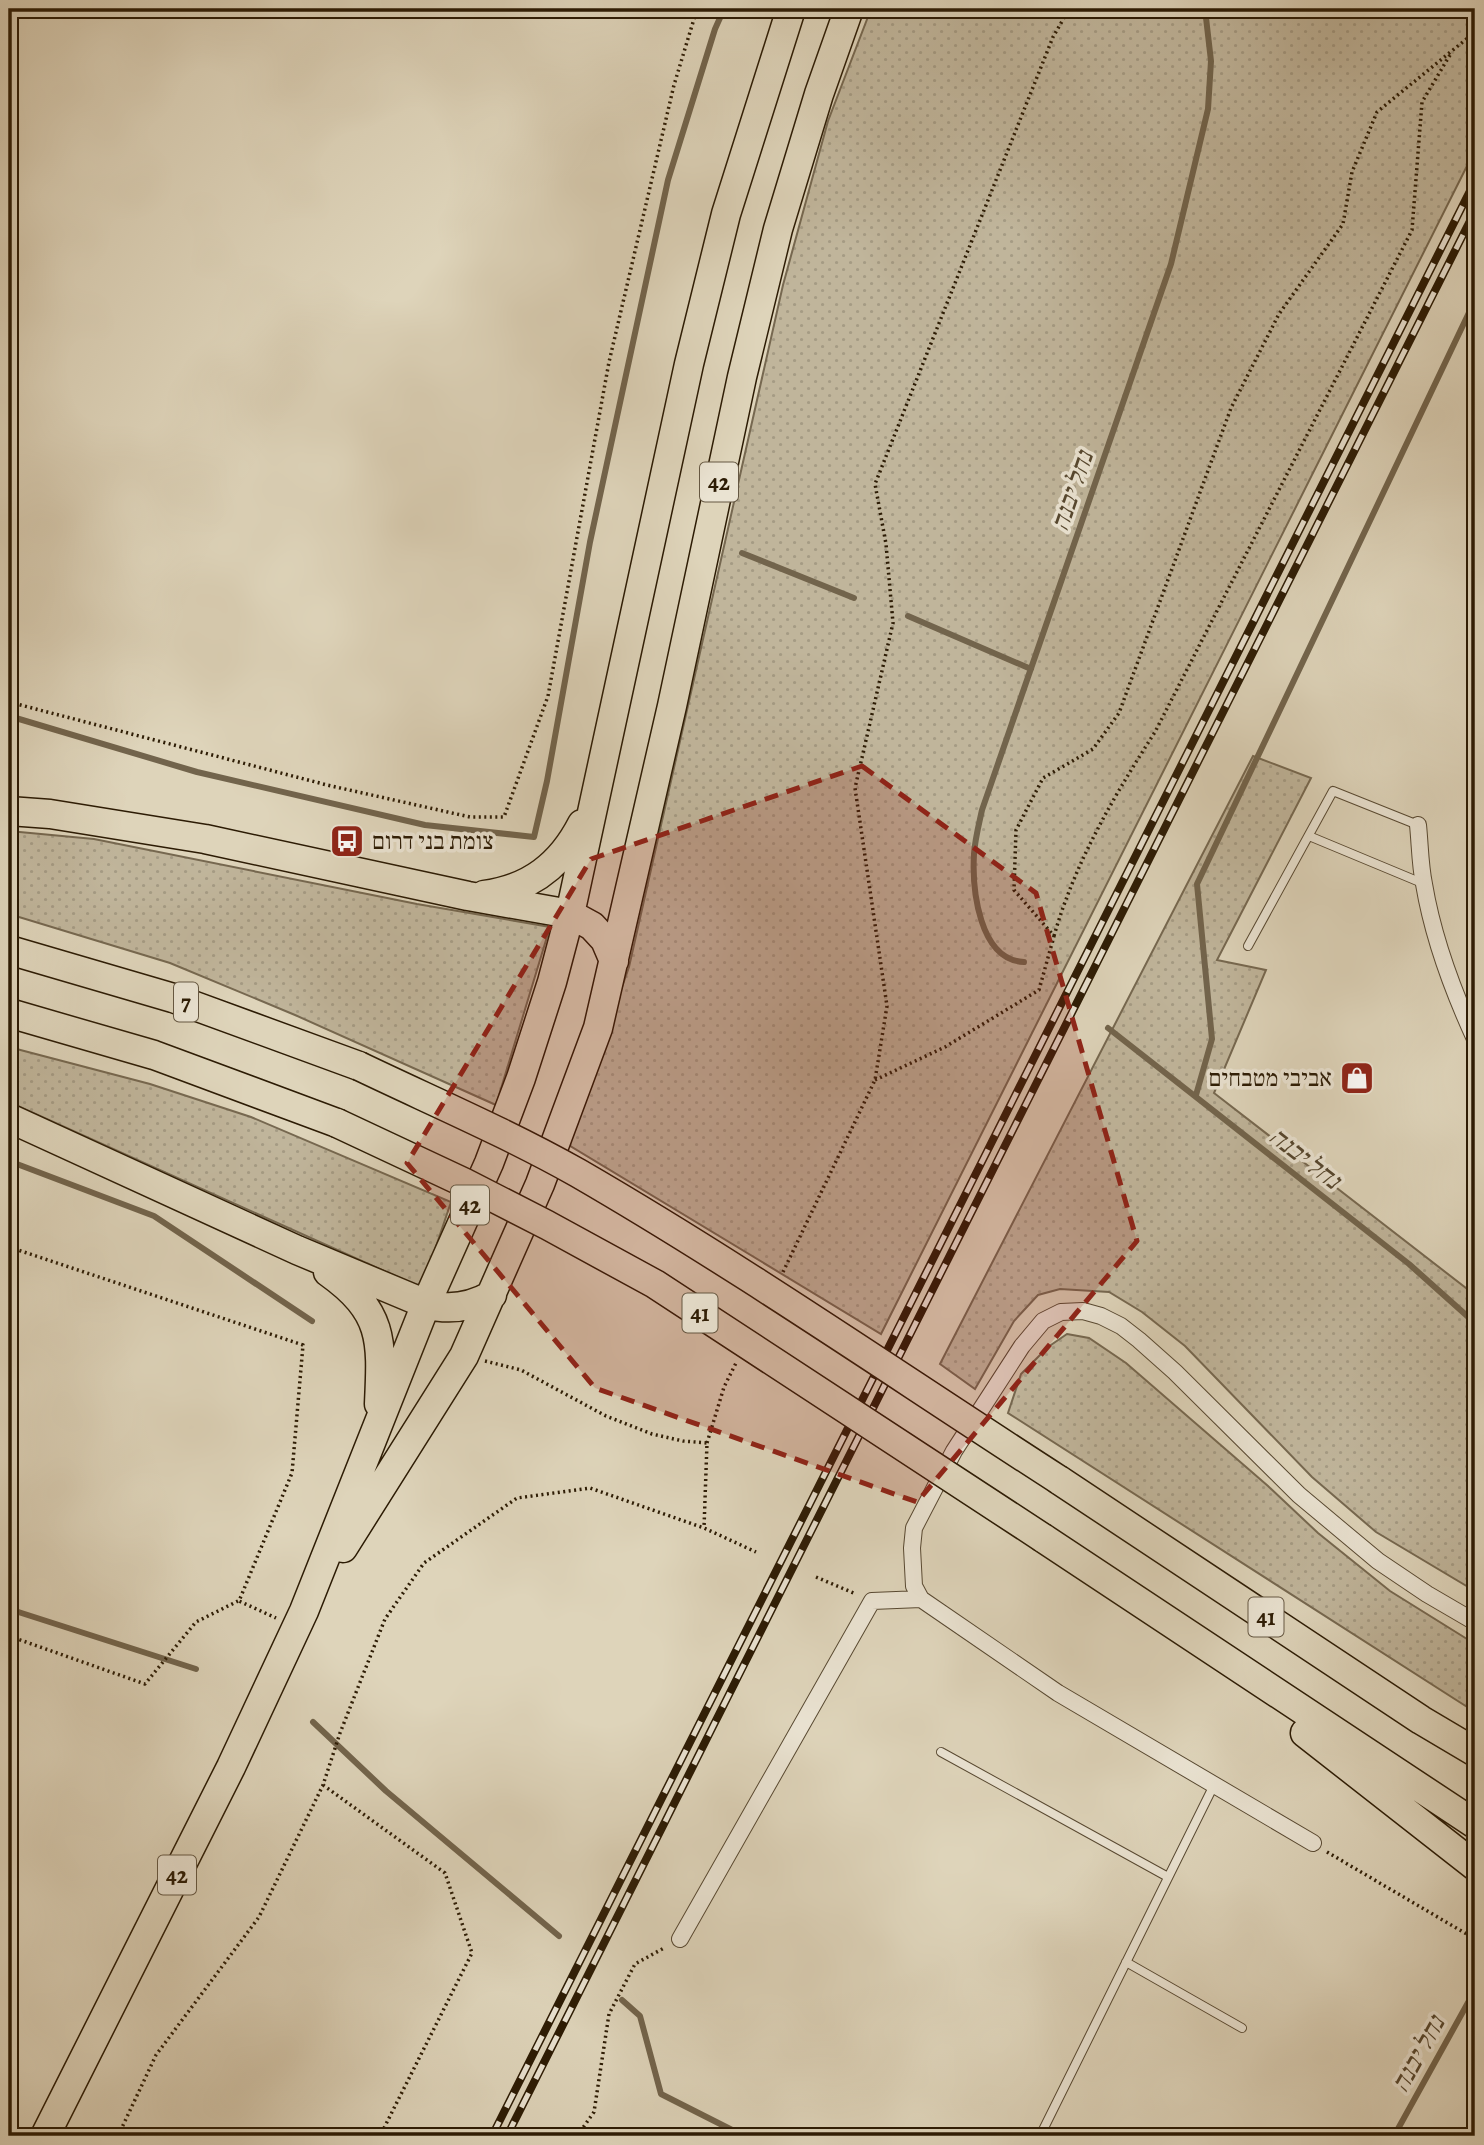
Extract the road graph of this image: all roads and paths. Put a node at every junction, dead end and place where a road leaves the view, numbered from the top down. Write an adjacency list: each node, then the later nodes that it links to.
1 (697, 9): 7 (path)
2 (791, 9): 8 (highway, 42)
3 (849, 9): 18 (highway, 42)
4 (1069, 9): 22 (path)
5 (1475, 32): 6 (path)
6 (1451, 53): 15 (path); 15 (path)
7 (9, 702)
8 (598, 785): 13 (highway); 14 (highway, 42)
9 (9, 811): 13 (highway)
10 (1418, 825): 11 (lane); 12 (street)
11 (1309, 836): 12 (lane); 16 (lane)
12 (1423, 883): 20 (street)
13 (468, 896): 14 (highway)
14 (570, 914): 18 (highway); 28 (highway, 42)
15 (1054, 936): 22 (path)
16 (1248, 946)
17 (9, 950): 21 (highway, 7)
18 (614, 961): 27 (highway, 42)
19 (9, 1013): 36 (highway, 41, bridge)
20 (1475, 1039)
21 (359, 1066): 44 (highway, 41, bridge)
22 (875, 1080): 26 (path)
23 (9, 1118): 25 (highway)
24 (9, 1247): 38 (path)
25 (297, 1250): 28 (highway); 31 (highway)
26 (778, 1280)
27 (492, 1295): 28 (highway); 29 (highway, 42)
28 (426, 1304): 31 (highway, 42)
29 (464, 1356): 32 (path); 40 (highway, 42)
30 (736, 1363): 32 (path)
31 (376, 1432): 40 (highway, 42)
32 (707, 1443): 33 (path)
33 (704, 1528): 34 (path); 45 (path)
34 (756, 1552)
35 (816, 1577): 39 (path)
36 (1129, 1596): 47 (highway, 41); 49 (highway)
37 (921, 1599): 39 (street); 41 (street); 46 (street)
38 (239, 1601): 40 (path); 42 (path)
39 (872, 1601): 51 (street)
40 (300, 1619): 55 (highway, 42)
41 (1475, 1622)
42 (9, 1636)
43 (940, 1752): 50 (lane)
44 (1475, 1752)
45 (323, 1785): 56 (path); 57 (path)
46 (1214, 1785): 48 (street); 50 (lane)
47 (1475, 1824)
48 (1313, 1843): 52 (path)
49 (1475, 1866)
50 (1168, 1877): 53 (lane)
51 (680, 1939): 58 (path)
52 (1475, 1940)
53 (1126, 1962): 54 (lane); 59 (lane)
54 (1242, 2028)
55 (45, 2136)
56 (118, 2136)
57 (380, 2136)
58 (577, 2136)
59 (1040, 2136)

